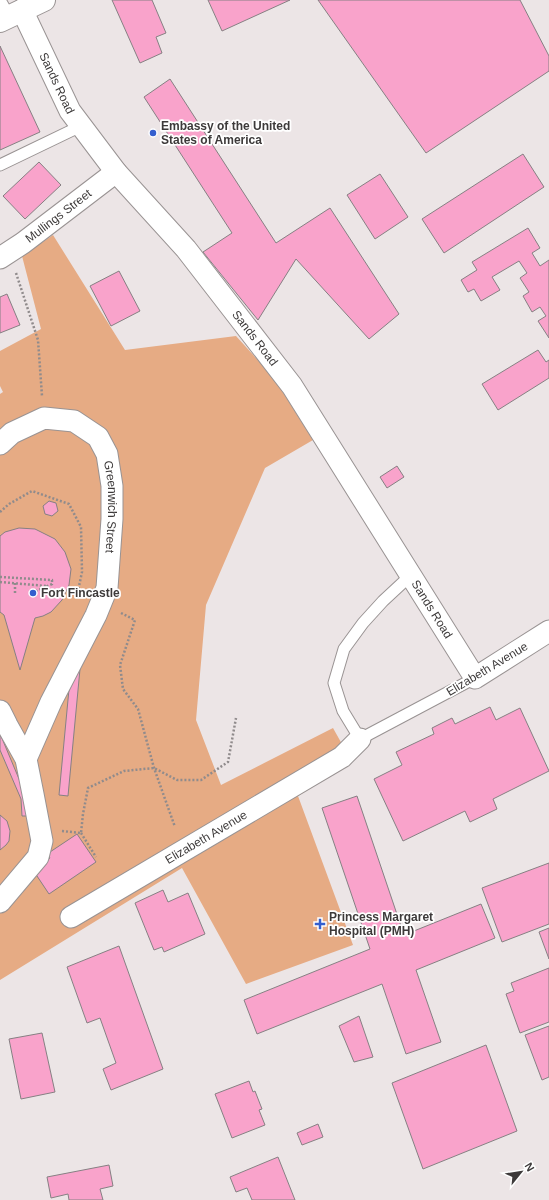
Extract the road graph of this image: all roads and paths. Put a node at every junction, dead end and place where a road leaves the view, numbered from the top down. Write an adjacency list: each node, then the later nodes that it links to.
1 (44, 0): 2 (main road)
2 (8, 12): 3 (street, Sands Road)
3 (81, 126): 4 (lane); 5 (street, Sands Road)
4 (0, 165)
5 (116, 172): 6 (street, Mullings Street); 10 (street, Sands Road)
6 (5, 255): 7 (path)
7 (44, 418): 8 (street); 17 (street, Greenwich Street)
8 (0, 444)
9 (0, 512): 17 (path)
10 (411, 575): 20 (street, Sands Road); 23 (lane)
11 (0, 577): 14 (path)
12 (0, 582): 13 (path)
13 (15, 583): 14 (path); 15 (path)
14 (46, 586): 16 (path)
15 (15, 593)
16 (34, 594)
17 (101, 604): 24 (street, Greenwich Street)
18 (123, 614): 25 (path)
19 (549, 631): 20 (street, Elizabeth Avenue)
20 (474, 678): 23 (lane, Elizabeth Avenue)
21 (0, 710): 24 (street)
22 (236, 718): 25 (path)
23 (360, 739): 31 (street, Elizabeth Avenue)
24 (26, 759): 27 (street)
25 (154, 768): 26 (path); 28 (path)
26 (175, 827)
27 (40, 830): 28 (path); 30 (street)
28 (81, 833): 29 (path)
29 (96, 857)
30 (0, 902)
31 (71, 917)

